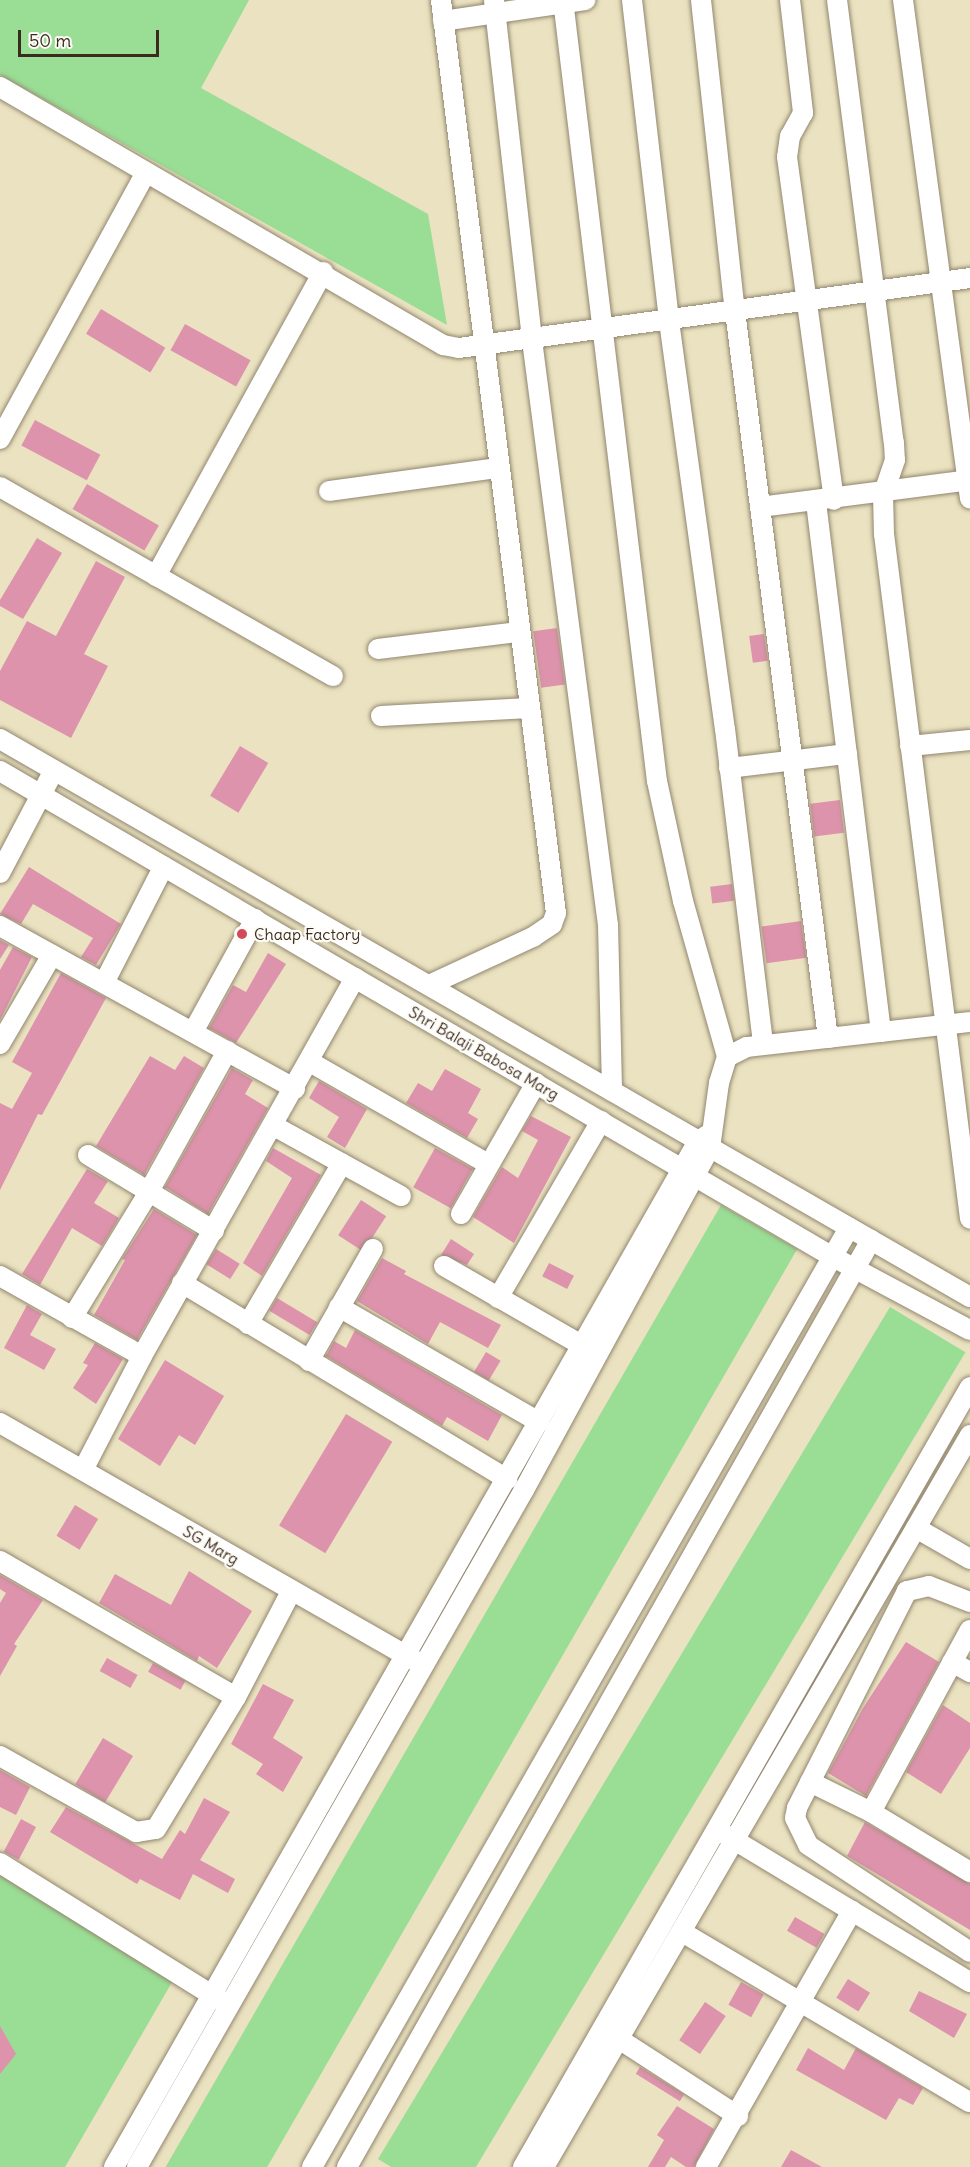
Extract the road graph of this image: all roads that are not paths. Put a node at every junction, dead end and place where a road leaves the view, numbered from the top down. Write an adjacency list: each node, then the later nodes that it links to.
1 (441, 0): 10 (street)
2 (585, 0): 8 (street)
3 (632, 0): 19 (street)
4 (701, 0): 18 (street)
5 (790, 0): 17 (street)
6 (837, 0): 16 (street)
7 (903, 0): 15 (street)
8 (563, 2): 9 (street); 20 (street)
9 (494, 7): 10 (street); 21 (street)
10 (443, 21): 22 (street)
11 (0, 87): 12 (street)
12 (146, 172): 13 (street); 23 (street)
13 (323, 272): 22 (street); 31 (street)
14 (970, 278): 15 (street)
15 (941, 282): 16 (street); 26 (street)
16 (874, 292): 17 (street); 28 (street)
17 (806, 301): 18 (street); 29 (street)
18 (735, 311): 19 (street); 30 (street)
19 (669, 321): 20 (street); 42 (street)
20 (601, 331): 21 (street); 62 (street)
21 (532, 340): 22 (street); 66 (street)
22 (482, 347): 24 (street)
23 (0, 439)
24 (497, 468): 27 (street); 32 (street)
25 (0, 486): 31 (street)
26 (969, 486): 28 (street)
27 (329, 491)
28 (883, 494): 29 (street); 39 (street)
29 (825, 501): 30 (street); 40 (street)
30 (760, 507): 41 (street)
31 (156, 576): 34 (street)
32 (519, 632): 33 (street); 35 (street)
33 (378, 649)
34 (333, 676)
35 (529, 708): 36 (street); 53 (street)
36 (381, 716)
37 (0, 739): 43 (street, Shri Balaji Babosa Marg)
38 (970, 740): 39 (street)
39 (910, 746): 55 (street)
40 (847, 754): 41 (street); 57 (street)
41 (793, 761): 42 (street); 58 (street)
42 (729, 768): 60 (street)
43 (54, 770): 45 (street); 53 (street, Shri Balaji Babosa Marg)
44 (0, 771): 45 (street, Shri Balaji Babosa Marg)
45 (41, 794): 46 (street, Shri Balaji Babosa Marg); 47 (street)
46 (164, 866): 48 (street, Shri Balaji Babosa Marg); 52 (street)
47 (0, 873)
48 (255, 919): 51 (street, Shri Balaji Babosa Marg); 56 (street)
49 (0, 926): 50 (street)
50 (52, 955): 52 (street); 59 (street)
51 (355, 978): 63 (street); 64 (street, Shri Balaji Babosa Marg)
52 (104, 983): 56 (street)
53 (429, 986): 66 (street, Shri Balaji Babosa Marg)
54 (970, 1022): 55 (street)
55 (946, 1025): 57 (street); 77 (street)
56 (193, 1032): 61 (street)
57 (881, 1032): 58 (street)
58 (828, 1038): 60 (street)
59 (0, 1044)
60 (763, 1045): 62 (street)
61 (226, 1051): 65 (street); 74 (street)
62 (727, 1058): 69 (street)
63 (310, 1062): 65 (street); 72 (street)
64 (536, 1083): 67 (street, Shri Balaji Babosa Marg); 72 (street)
65 (296, 1089): 68 (street)
66 (612, 1091): 69 (street, Shri Balaji Babosa Marg)
67 (601, 1121): 73 (street, Shri Balaji Babosa Marg); 88 (street)
68 (274, 1126): 71 (street); 79 (street)
69 (706, 1141): 73 (street); 78 (street, Shri Balaji Babosa Marg)
70 (88, 1155): 74 (street)
71 (342, 1163): 75 (street); 91 (street)
72 (489, 1164): 76 (street)
73 (688, 1173): 82 (street, Shri Balaji Babosa Marg); 93 (street); 110 (street)
74 (150, 1190): 79 (street); 90 (street)
75 (401, 1196)
76 (461, 1214)
77 (970, 1219)
78 (849, 1228): 80 (street, Shri Balaji Babosa Marg); 82 (street)
79 (214, 1231): 86 (street)
80 (871, 1240): 84 (street); 87 (street, Shri Balaji Babosa Marg)
81 (373, 1249): 89 (street)
82 (833, 1257): 84 (street, Shri Balaji Babosa Marg); 132 (street)
83 (444, 1266): 88 (street)
84 (855, 1269): 92 (street, Shri Balaji Babosa Marg); 133 (street)
85 (0, 1276): 90 (street)
86 (182, 1283): 91 (street); 94 (street)
87 (970, 1297)
88 (498, 1298): 93 (street)
89 (339, 1307): 95 (street); 97 (street)
90 (72, 1318): 94 (street)
91 (248, 1324): 95 (street)
92 (970, 1330)
93 (583, 1346): 97 (street)
94 (142, 1356): 100 (street)
95 (309, 1361): 101 (street)
96 (970, 1387): 116 (street)
97 (539, 1422): 101 (street)
98 (0, 1423): 100 (street, SG Marg)
99 (970, 1435): 102 (street)
100 (83, 1470): 105 (street, SG Marg)
101 (507, 1479): 108 (street)
102 (916, 1528): 103 (street); 117 (street)
103 (970, 1559)
104 (0, 1561): 112 (street)
105 (291, 1592): 108 (street, SG Marg); 112 (street)
106 (970, 1602): 114 (street)
107 (970, 1630): 109 (street)
108 (406, 1656): 110 (street, SG Marg); 124 (street)
109 (952, 1662): 111 (street); 115 (street)
110 (424, 1666): 126 (street)
111 (970, 1672)
112 (236, 1697): 113 (street)
113 (0, 1756)
114 (810, 1782): 115 (street); 122 (street)
115 (871, 1812): 119 (street)
116 (718, 1830): 117 (street); 134 (street)
117 (736, 1841): 120 (street); 121 (street)
118 (0, 1863): 124 (street)
119 (970, 1872)
120 (852, 1911): 123 (street); 125 (street)
121 (682, 1932): 125 (street); 127 (street)
122 (970, 1952)
123 (970, 1982)
124 (213, 1995): 126 (street); 130 (street)
125 (802, 2001): 128 (street); 129 (street)
126 (230, 2005): 131 (street)
127 (619, 2039): 129 (street); 135 (street)
128 (970, 2102)
129 (738, 2116): 136 (street)
130 (114, 2167)
131 (137, 2167)
132 (312, 2167)
133 (347, 2167)
134 (524, 2167)
135 (544, 2167)
136 (706, 2167)

